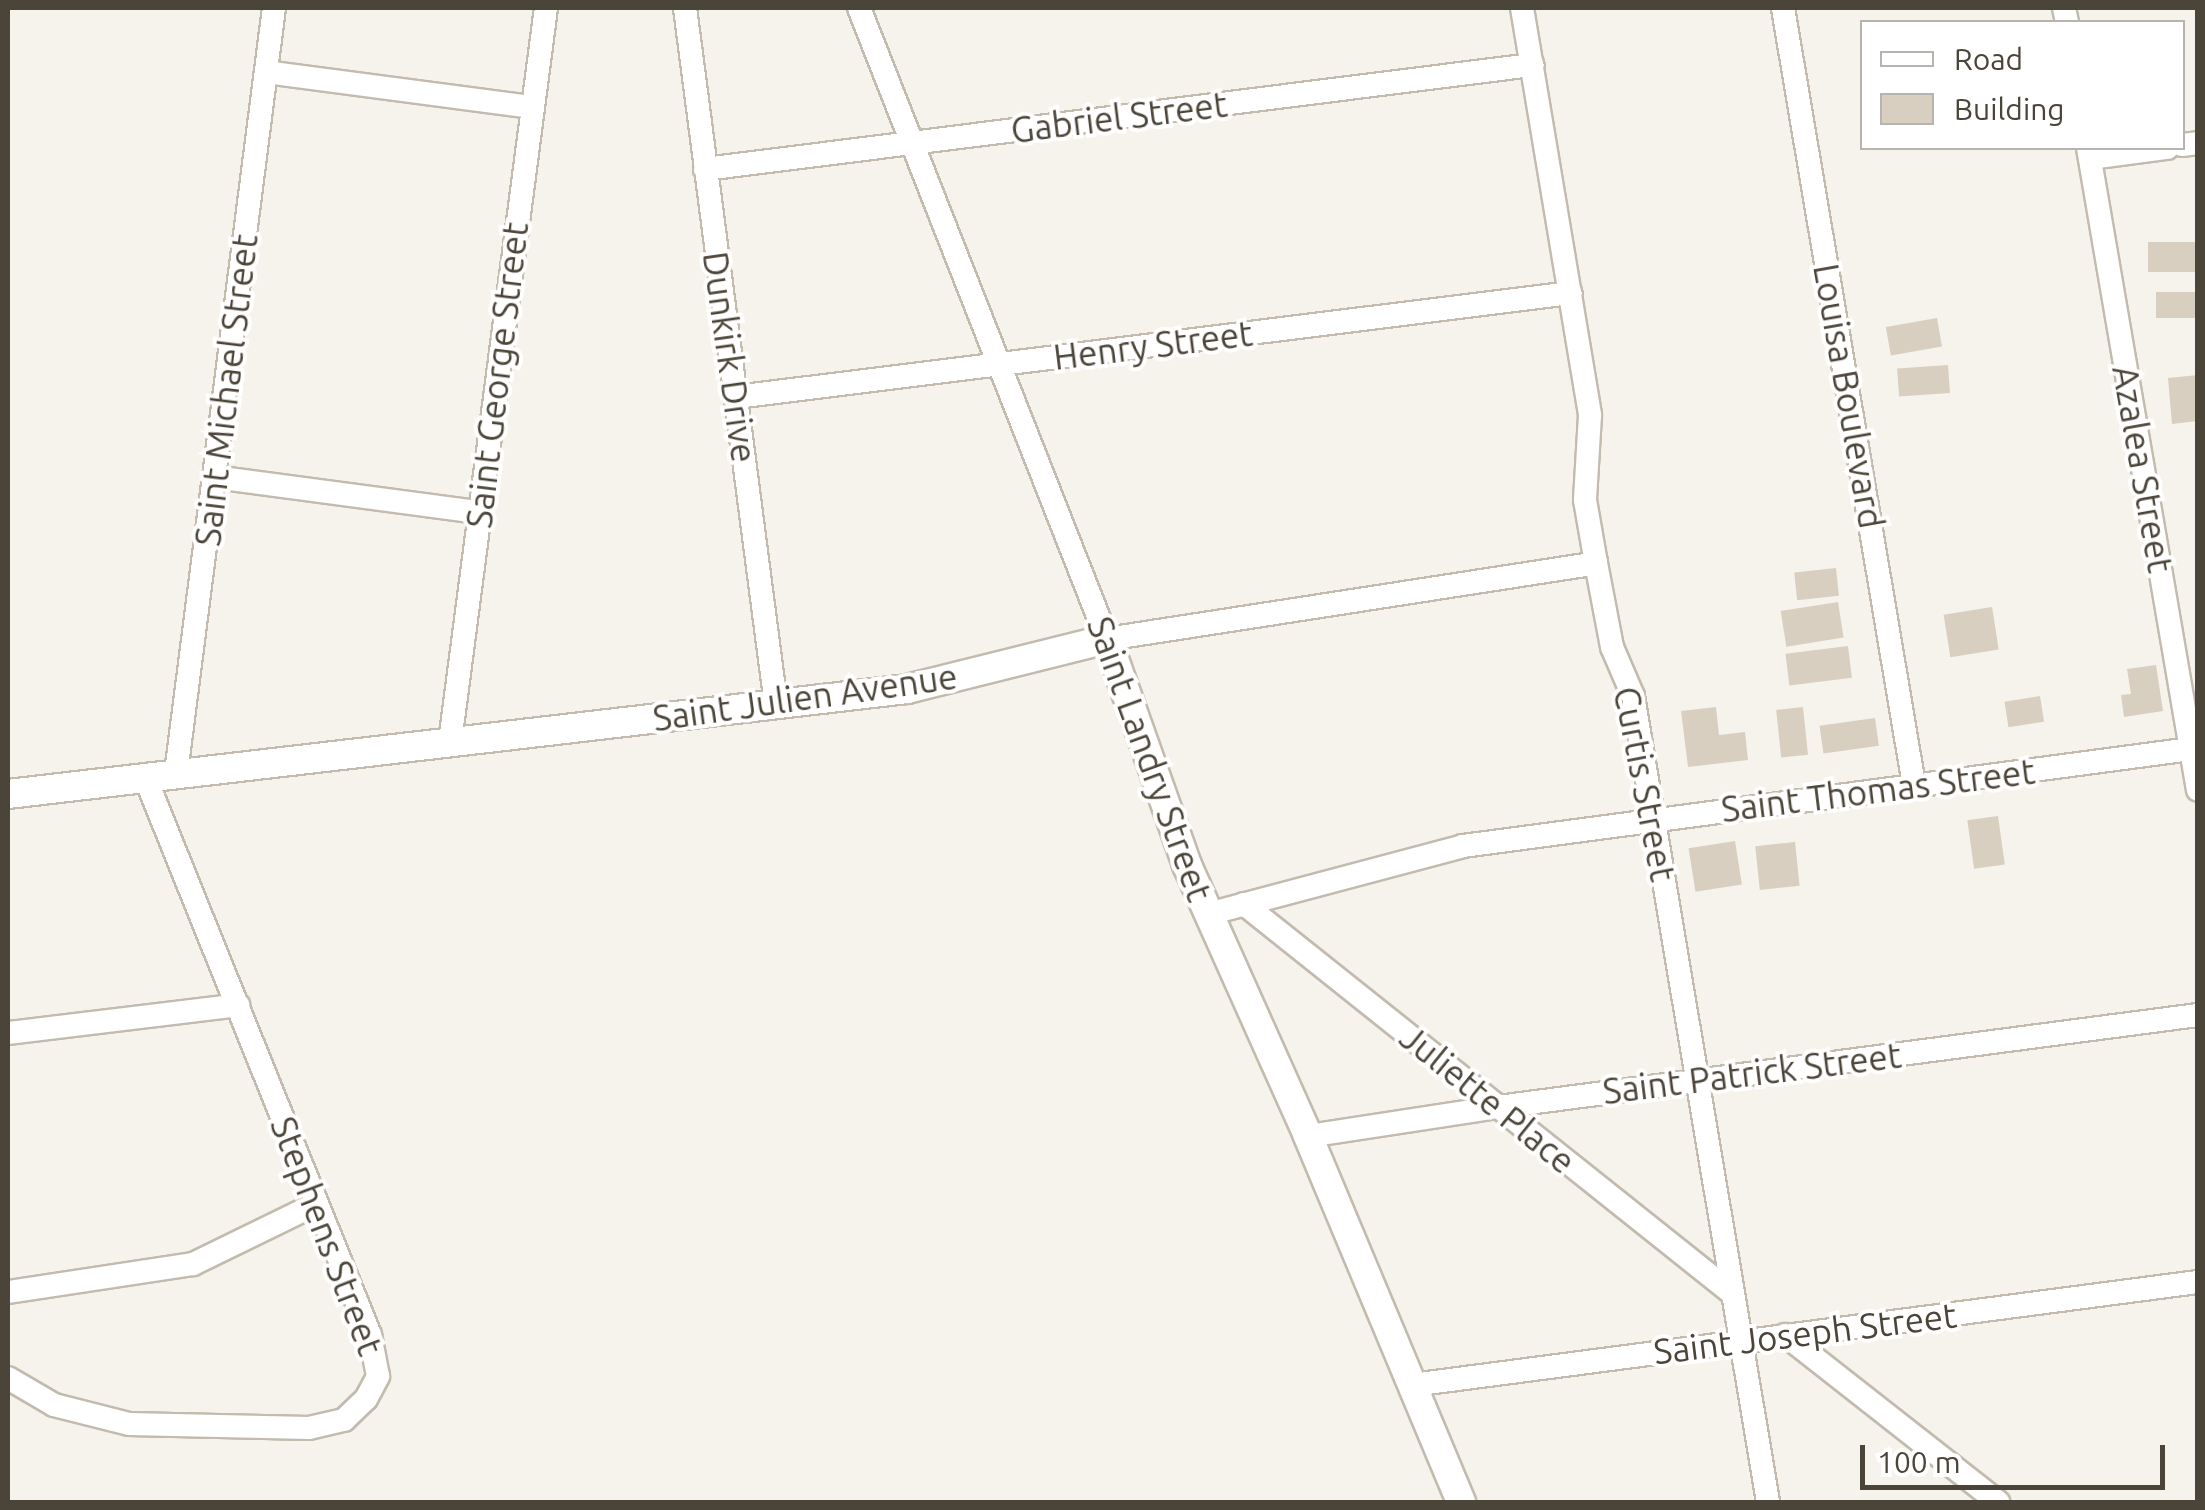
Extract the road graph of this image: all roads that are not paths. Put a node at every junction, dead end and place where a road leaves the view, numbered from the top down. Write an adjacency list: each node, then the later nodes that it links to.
1 (274, 8): 8 (street, Saint Michael Street)
2 (546, 8): 9 (street, Saint George Street)
3 (685, 8): 13 (street, Dunkirk Drive)
4 (859, 8): 10 (street, Saint Landry Street)
5 (1522, 8): 7 (street, Curtis Street)
6 (1783, 8): 26 (street, Louisa Boulevard)
7 (1532, 65): 10 (street, Gabriel Street); 14 (street, Curtis Street)
8 (266, 72): 9 (street); 17 (street, Saint Michael Street)
9 (532, 107): 18 (street, Saint George Street)
10 (912, 143): 13 (street, Gabriel Street); 15 (street, Saint Landry Street)
11 (2136, 150): 12 (street)
12 (2089, 153): 23 (street, Azalea Street)
13 (706, 169): 16 (street, Dunkirk Drive)
14 (1570, 294): 15 (street, Henry Street); 19 (street, Curtis Street)
15 (998, 364): 16 (street, Henry Street); 20 (street, Saint Landry Street)
16 (736, 397): 21 (street, Dunkirk Drive)
17 (216, 477): 18 (street); 24 (street, Saint Michael Street)
18 (479, 512): 22 (street, Saint George Street)
19 (1596, 563): 20 (street, Saint Julien Avenue); 29 (street, Curtis Street)
20 (1107, 638): 21 (street, Saint Julien Avenue); 31 (street, Saint Landry Street)
21 (776, 706): 22 (street, Saint Julien Avenue)
22 (450, 742): 24 (street, Saint Julien Avenue)
23 (2194, 749): 26 (street, Saint Thomas Street); 27 (street, Azalea Street)
24 (176, 773): 25 (street, Saint Julien Avenue)
25 (145, 777): 28 (street, Saint Julien Avenue); 32 (street, Stephens Street)
26 (1914, 785): 29 (street, Saint Thomas Street)
27 (2198, 790)
28 (8, 794)
29 (1655, 819): 30 (street, Saint Thomas Street); 35 (street, Curtis Street)
30 (1244, 904): 31 (street, Saint Thomas Street); 36 (street, Juliette Place)
31 (1208, 914): 37 (street, Saint Landry Street)
32 (238, 1005): 34 (street); 38 (street, Stephens Street)
33 (2198, 1016): 35 (street, Saint Patrick Street)
34 (8, 1033)
35 (1698, 1080): 36 (street, Saint Patrick Street); 41 (street, Curtis Street)
36 (1498, 1107): 37 (street, Saint Patrick Street); 41 (street, Juliette Place)
37 (1308, 1136): 45 (street, Saint Landry Street)
38 (316, 1204): 40 (street); 44 (street, Stephens Street)
39 (2198, 1282): 42 (street, Saint Joseph Street)
40 (8, 1292)
41 (1733, 1294): 43 (street, Curtis Street)
42 (1784, 1334): 43 (street, Saint Joseph Street); 48 (street)
43 (1742, 1340): 45 (street, Saint Joseph Street); 47 (street, Curtis Street)
44 (8, 1378)
45 (1412, 1386): 46 (street, Saint Landry Street)
46 (1461, 1502)
47 (1768, 1502)
48 (1998, 1502)

